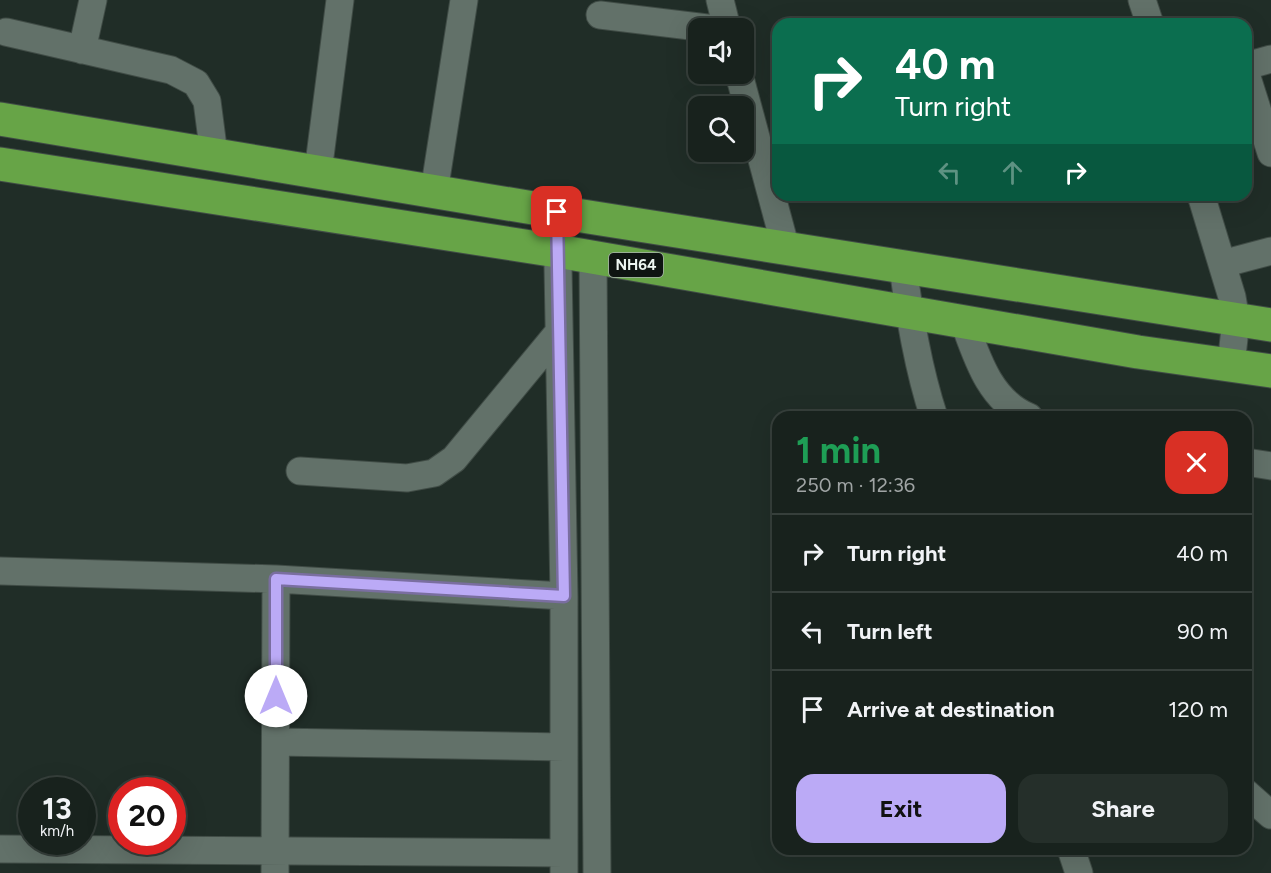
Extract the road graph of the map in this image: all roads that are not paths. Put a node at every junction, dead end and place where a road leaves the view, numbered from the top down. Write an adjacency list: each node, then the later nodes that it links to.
1 (93, 0): 11 (street)
2 (340, 0): 20 (street)
3 (464, 0): 21 (street)
4 (720, 0): 7 (street)
5 (1142, 0): 8 (street)
6 (600, 15): 9 (street)
7 (724, 18)
8 (1148, 18)
9 (688, 26)
10 (6, 32): 11 (street)
11 (82, 50): 18 (street)
12 (1271, 59): 13 (street)
13 (1252, 64)
14 (742, 84): 22 (street)
15 (1252, 93): 17 (street)
16 (0, 119): 18 (highway, NH64)
17 (1271, 153)
18 (214, 155): 20 (highway, NH64)
19 (0, 164): 27 (highway, NH64)
20 (318, 172): 21 (highway, NH64)
21 (434, 192): 25 (highway, NH64)
22 (772, 197)
23 (773, 201): 26 (street)
24 (1203, 201): 30 (street)
25 (557, 212): 26 (highway, NH64); 27 (street)
26 (786, 249): 31 (highway, NH64)
27 (557, 251): 29 (highway, NH64); 36 (street)
28 (1271, 251): 30 (street)
29 (593, 257): 32 (highway, NH64); 55 (street)
30 (1222, 264): 33 (street)
31 (903, 267): 32 (street); 33 (highway, NH64)
32 (909, 313): 34 (highway, NH64); 39 (street)
33 (1236, 320): 35 (highway, NH64); 37 (street)
34 (964, 322): 37 (highway, NH64); 40 (street)
35 (1271, 325)
36 (558, 333): 43 (street); 46 (street)
37 (1231, 365): 38 (highway, NH64)
38 (1271, 371)
39 (931, 411)
40 (1017, 411)
41 (1252, 463): 42 (street)
42 (1271, 466)
43 (300, 471)
44 (0, 571): 45 (street)
45 (276, 579): 46 (street); 47 (street)
46 (564, 596): 48 (street)
47 (276, 742): 48 (street); 53 (street)
48 (564, 747): 54 (street)
49 (1252, 798): 50 (street)
50 (1271, 815)
51 (0, 849): 53 (street)
52 (1073, 855): 56 (street)
53 (275, 862): 54 (street)
54 (564, 863)
55 (597, 873)
56 (1079, 873)

